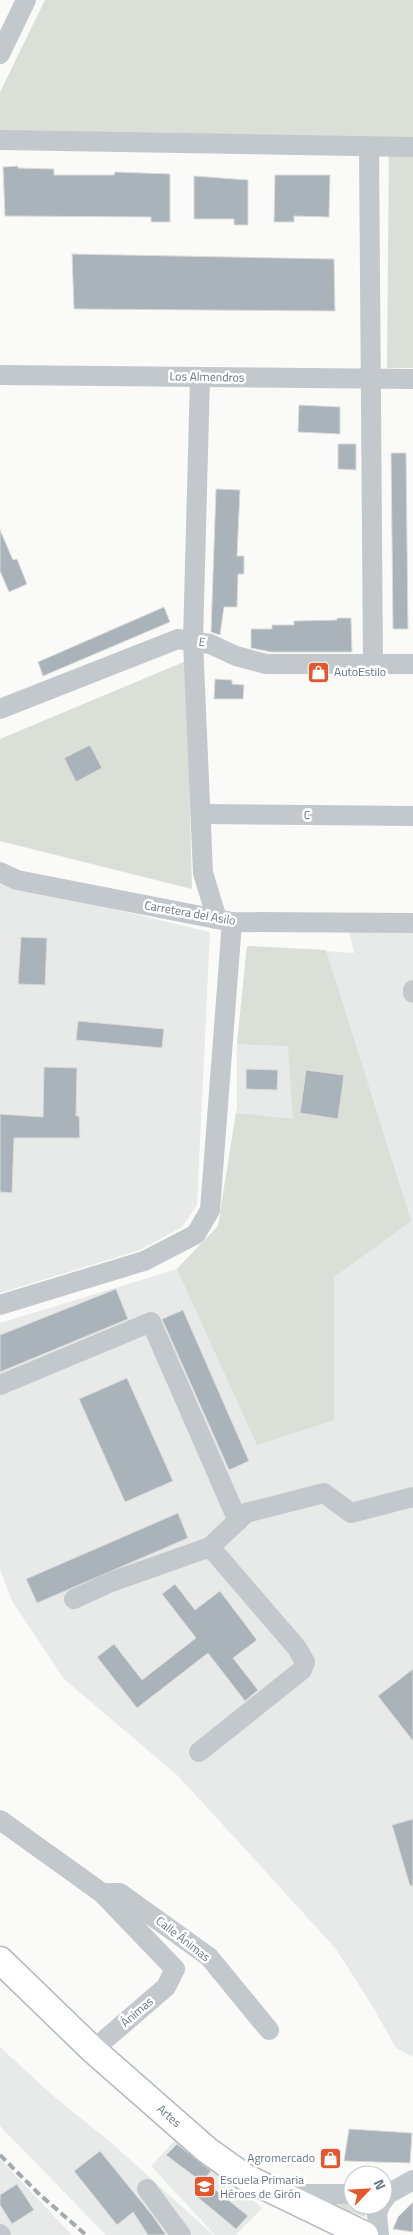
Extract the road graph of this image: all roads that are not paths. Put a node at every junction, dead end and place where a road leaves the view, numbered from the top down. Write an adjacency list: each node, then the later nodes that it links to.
1 (26, 0): 2 (street)
2 (0, 54)
3 (0, 140): 4 (street)
4 (379, 148): 5 (street); 8 (street)
5 (413, 148)
6 (0, 376): 7 (street, Los Almendros)
7 (200, 377): 8 (street, Los Almendros); 10 (street)
8 (371, 379): 9 (street, Los Almendros); 11 (street)
9 (413, 379)
10 (193, 641): 11 (street, E); 13 (street, E); 14 (street)
11 (373, 664): 12 (street, E)
12 (413, 664)
13 (0, 709)
14 (202, 814): 15 (street, C); 17 (street)
15 (413, 816)
16 (0, 872): 17 (street, Carretera del Asilo)
17 (224, 921): 18 (street, Carretera del Asilo); 19 (street)
18 (413, 923)
19 (0, 1305)
20 (0, 1385): 22 (street)
21 (413, 1497): 22 (street)
22 (238, 1521): 23 (street)
23 (210, 1547): 24 (street); 25 (street)
24 (74, 1599)
25 (199, 1752)
26 (0, 1820): 27 (street, Calle Ánimas)
27 (102, 1893): 29 (street, Calle Ánimas); 30 (street, Calle Ánimas)
28 (0, 1960): 31 (main road, Artes)
29 (175, 1969): 31 (street, Ánimas)
30 (269, 2030)
31 (93, 2050): 35 (main road, Artes)
32 (413, 2180): 34 (street)
33 (146, 2190): 38 (street)
34 (393, 2193)
35 (276, 2194): 36 (street); 39 (main road, Artes)
36 (343, 2194)
37 (377, 2215): 40 (street)
38 (181, 2235)
39 (365, 2235)
40 (379, 2235)

